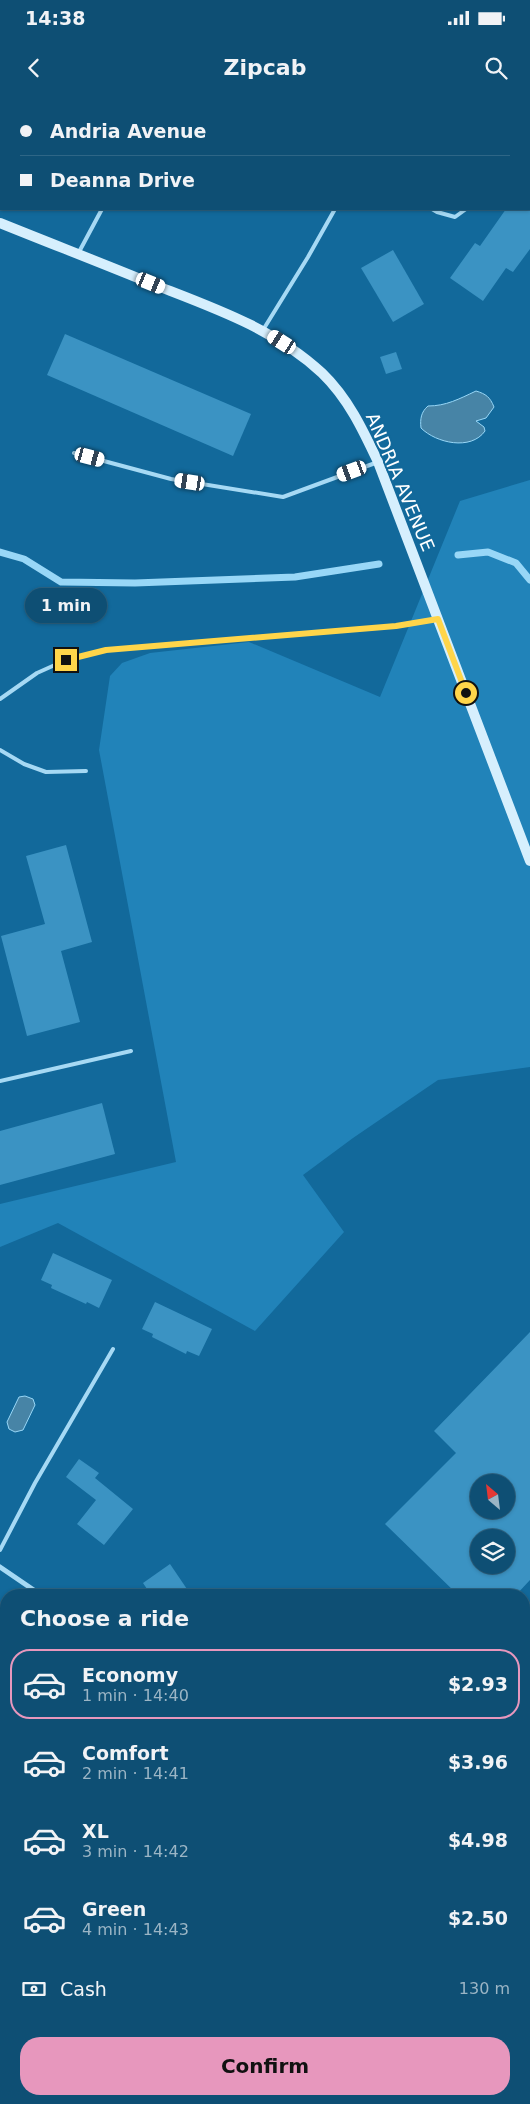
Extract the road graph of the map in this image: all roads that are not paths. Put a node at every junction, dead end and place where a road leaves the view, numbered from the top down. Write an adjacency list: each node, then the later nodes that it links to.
1 (101, 210): 6 (lane)
2 (334, 210): 7 (lane)
3 (434, 210): 4 (lane)
4 (465, 210)
5 (0, 223): 6 (street, ANDRIA AVENUE)
6 (78, 254): 7 (street, ANDRIA AVENUE)
7 (263, 330): 9 (street, ANDRIA AVENUE)
8 (74, 452): 9 (lane)
9 (378, 462): 10 (street, ANDRIA AVENUE)
10 (438, 619): 11 (lane); 14 (street, ANDRIA AVENUE)
11 (0, 699)
12 (0, 750): 13 (lane)
13 (86, 771)
14 (530, 861)
15 (131, 1051): 16 (lane)
16 (0, 1081)
17 (113, 1349): 18 (lane)
18 (0, 1550)
19 (0, 1567): 20 (street)
20 (32, 1589)

